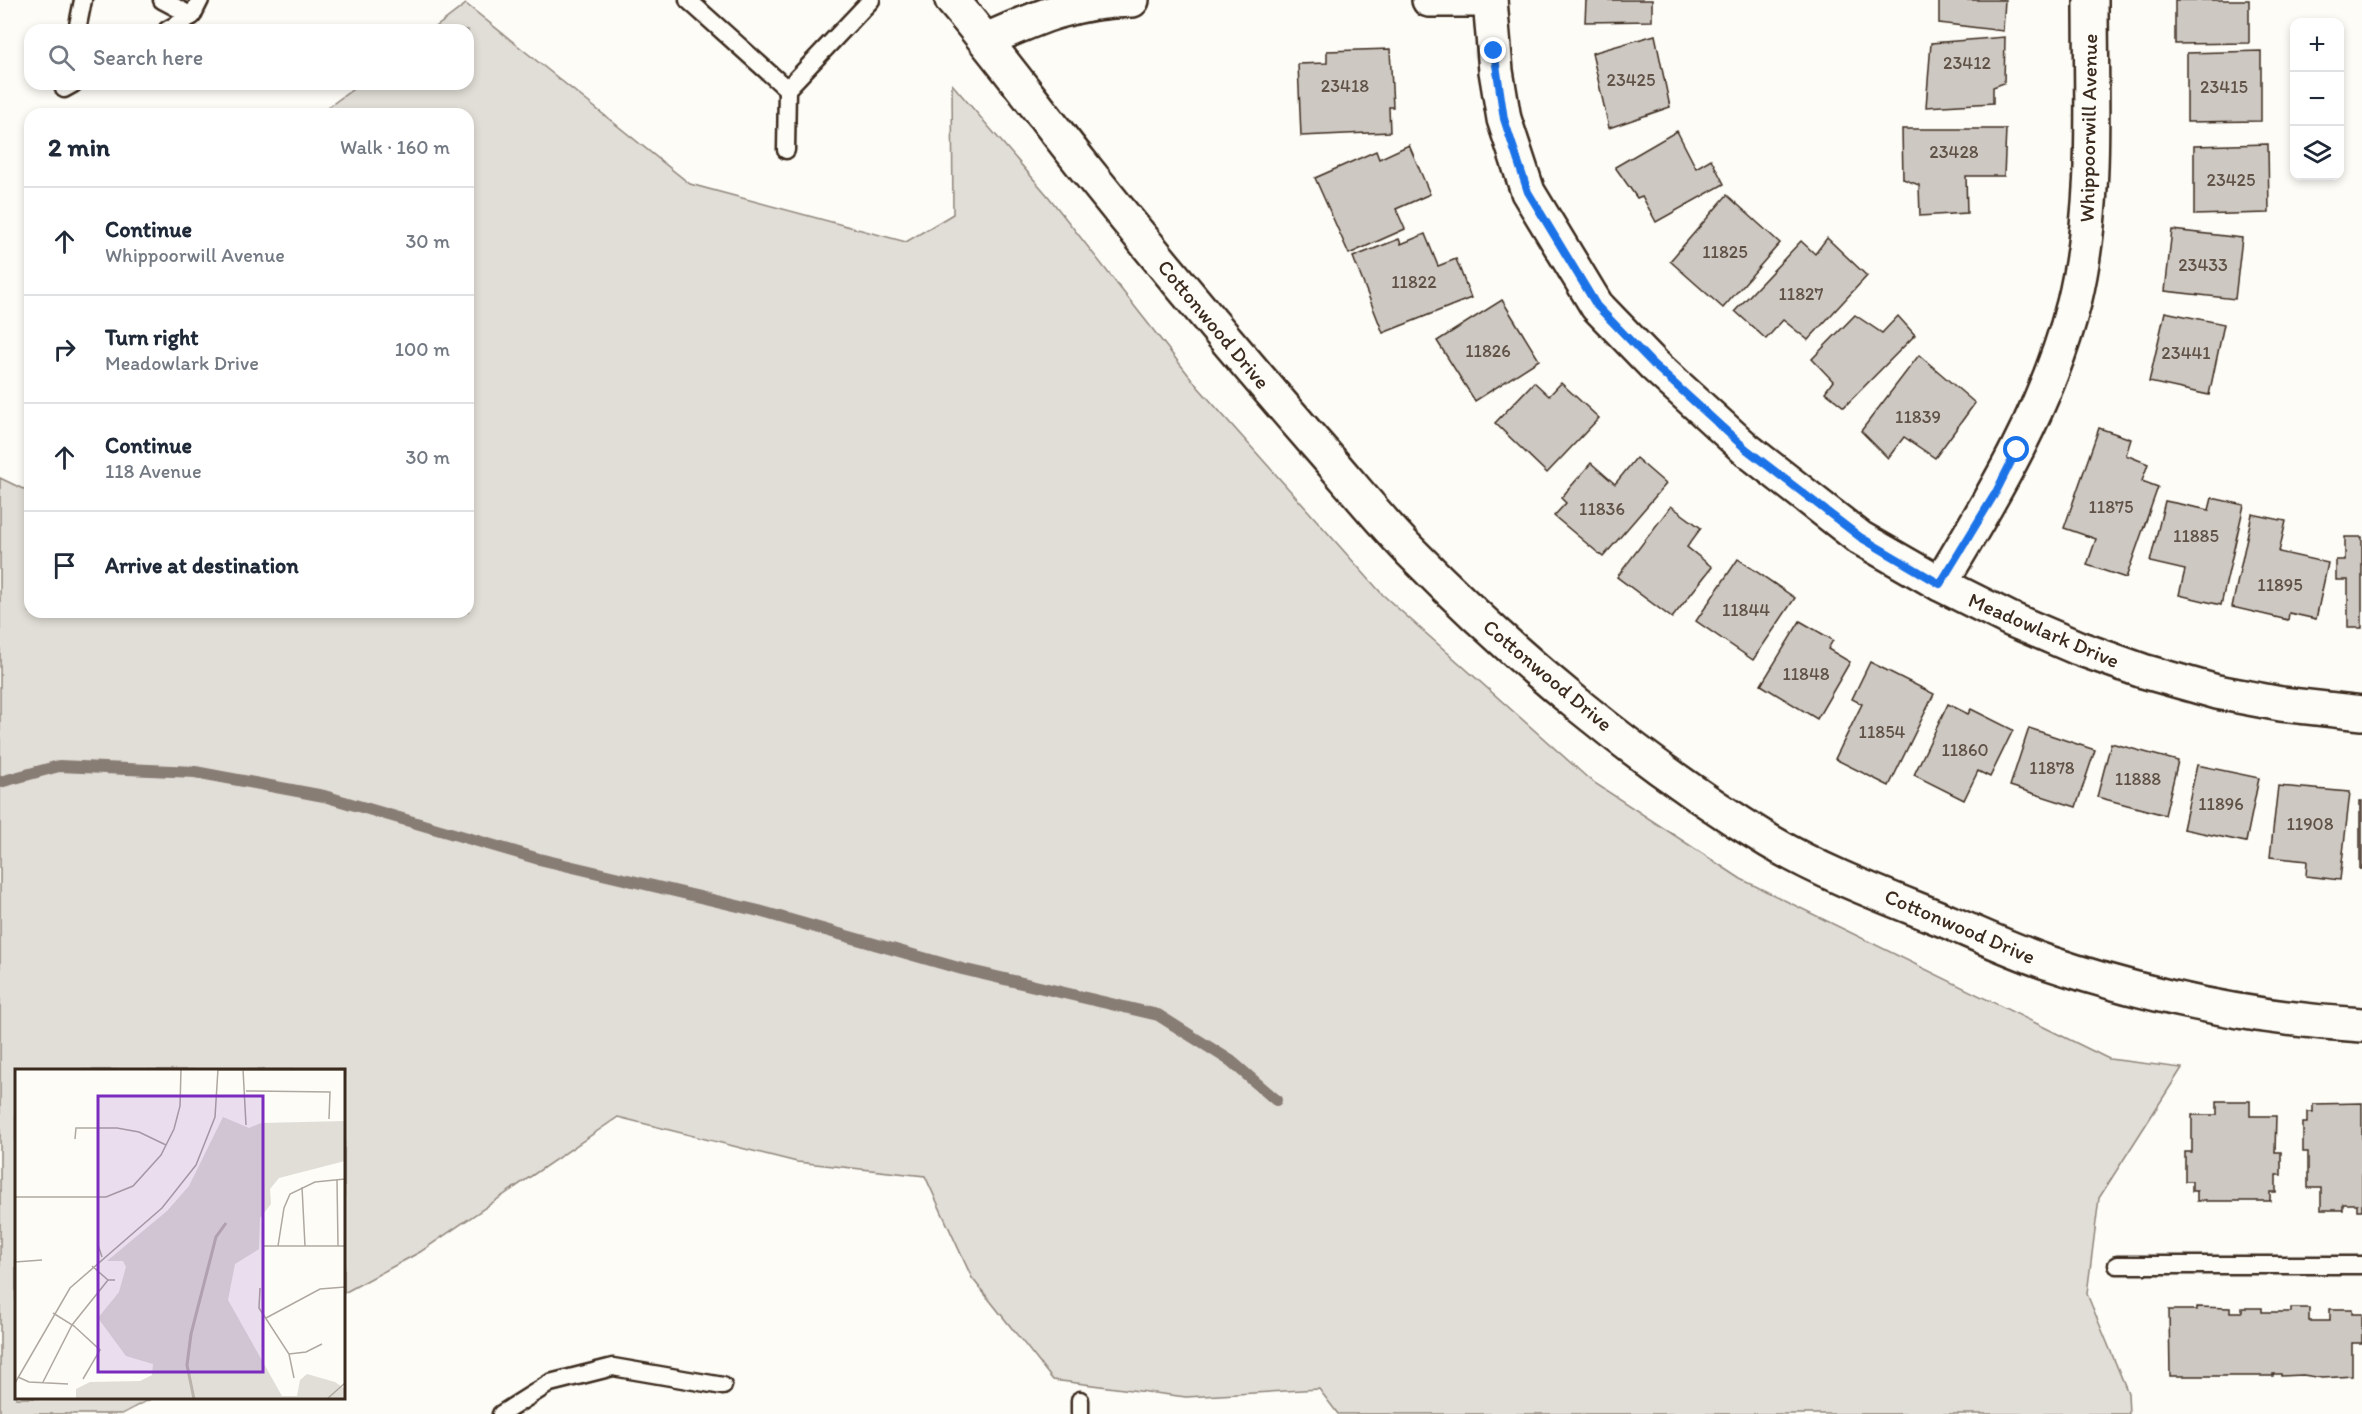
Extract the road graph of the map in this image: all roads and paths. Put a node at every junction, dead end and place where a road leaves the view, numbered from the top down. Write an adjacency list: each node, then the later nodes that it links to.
1 (83, 0): 12 (lane)
2 (162, 0): 11 (lane)
3 (200, 0): 11 (lane)
4 (688, 0): 15 (lane)
5 (872, 0): 15 (lane)
6 (952, 0): 14 (street, Cottonwood Drive)
7 (1132, 0): 14 (street)
8 (1429, 0): 9 (street)
9 (1490, 0): 17 (street, Meadowlark Drive)
10 (2091, 0): 17 (street, Whippoorwill Avenue)
11 (192, 16): 13 (lane)
12 (78, 24)
13 (178, 24)
14 (986, 40): 19 (street, Cottonwood Drive)
15 (787, 89): 16 (lane)
16 (786, 150)
17 (1940, 584): 18 (street, Meadowlark Drive)
18 (2362, 713)
19 (2362, 1025)
20 (2117, 1265): 21 (lane)
21 (2362, 1265)
22 (723, 1386): 23 (lane)
23 (501, 1414)

